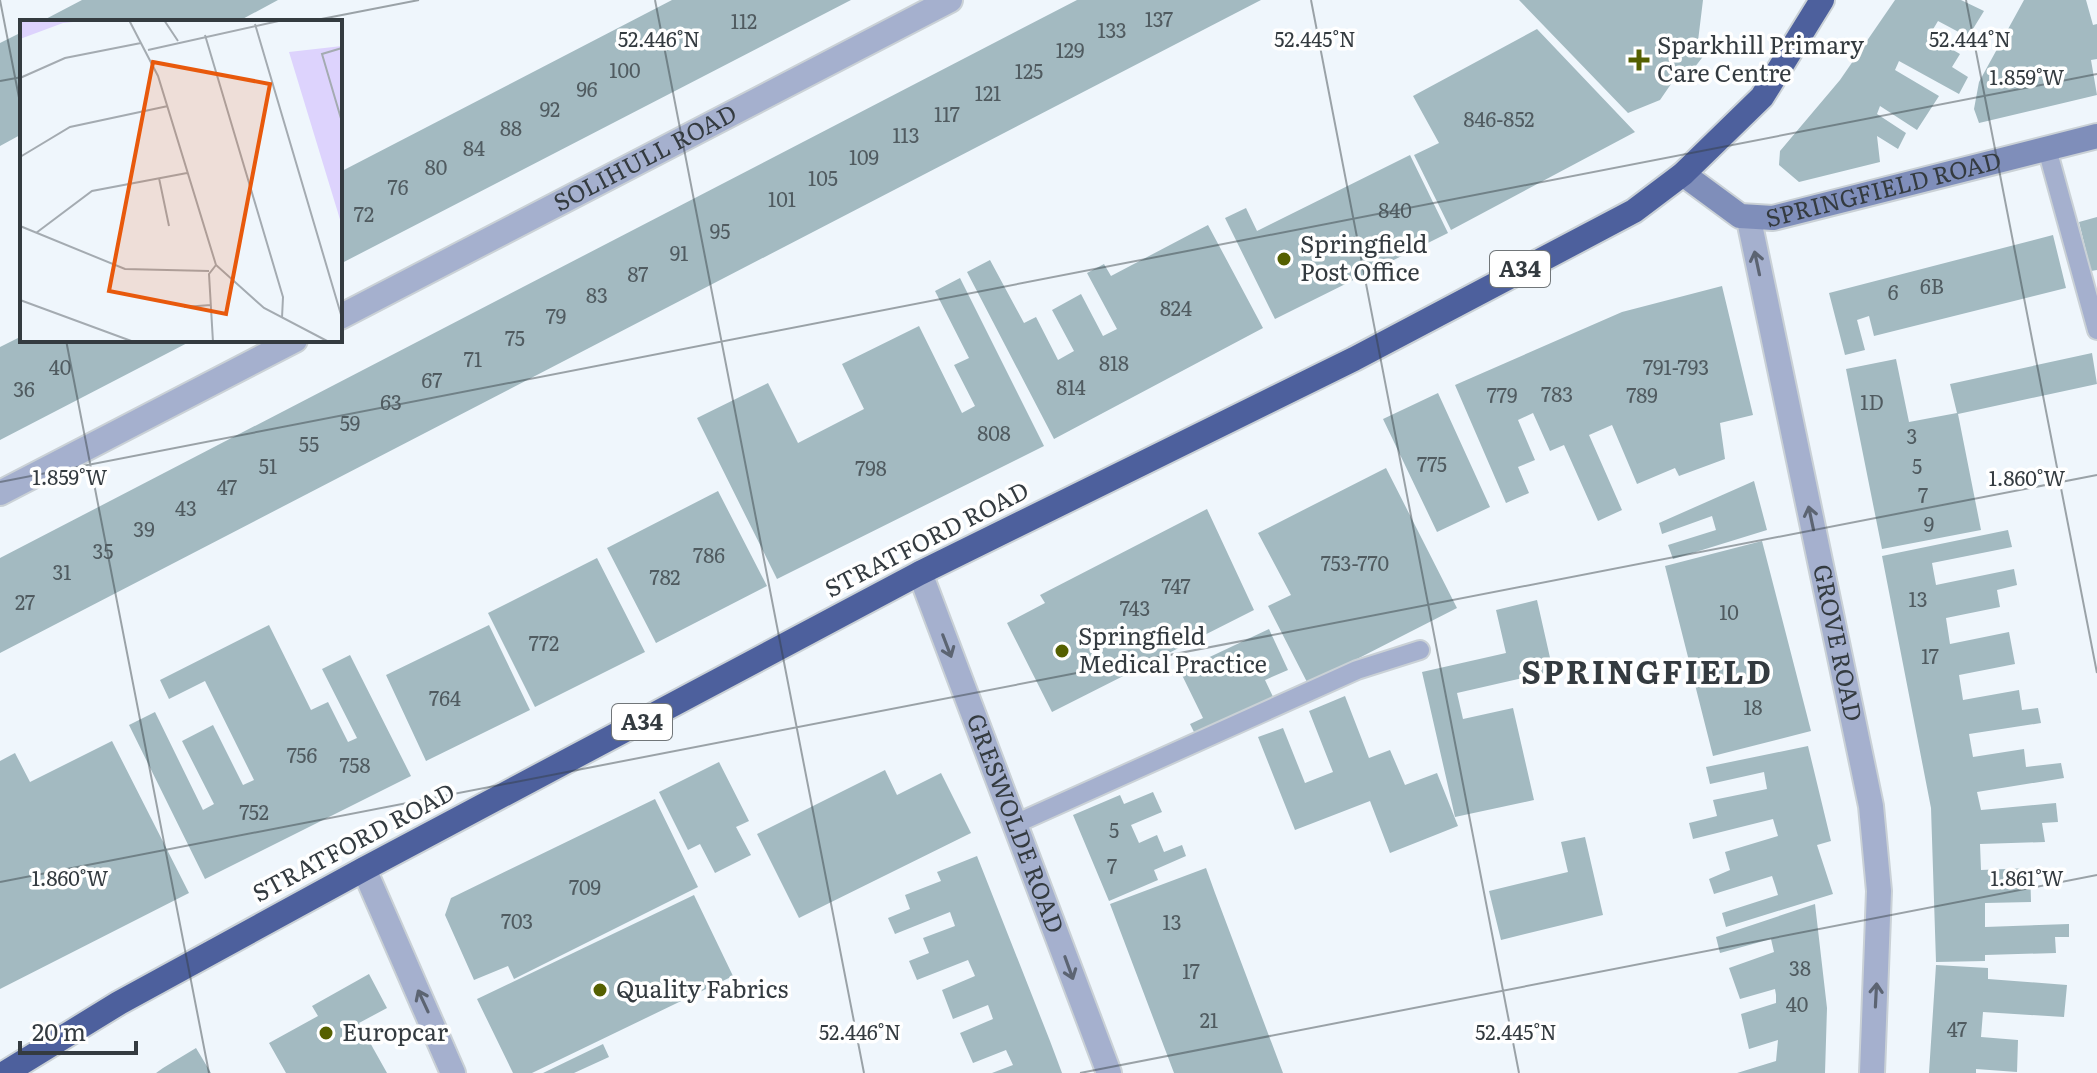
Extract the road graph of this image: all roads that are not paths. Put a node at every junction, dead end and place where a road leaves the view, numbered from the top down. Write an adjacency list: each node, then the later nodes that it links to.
1 (950, 0): 7 (street, SOLIHULL ROAD)
2 (1822, 0): 5 (highway, STRATFORD ROAD / A34)
3 (2097, 136): 4 (street, SPRINGFIELD ROAD)
4 (2047, 149): 6 (street, SPRINGFIELD ROAD); 8 (lane)
5 (1683, 174): 6 (street, SPRINGFIELD ROAD); 11 (highway, STRATFORD ROAD / A34)
6 (1749, 220): 18 (street, GROVE ROAD, one-way to 6)
7 (342, 316)
8 (2097, 330)
9 (291, 342): 10 (street)
10 (0, 493)
11 (920, 573): 13 (street, GRESWOLDE ROAD, one-way to 13); 14 (highway, STRATFORD ROAD / A34)
12 (1420, 650): 13 (lane)
13 (1015, 824): 17 (street, GRESWOLDE ROAD, one-way to 17)
14 (364, 869): 15 (highway, STRATFORD ROAD / A34); 16 (street, one-way to 14)
15 (5, 1073)
16 (453, 1073)
17 (1109, 1073)
18 (1872, 1073)

